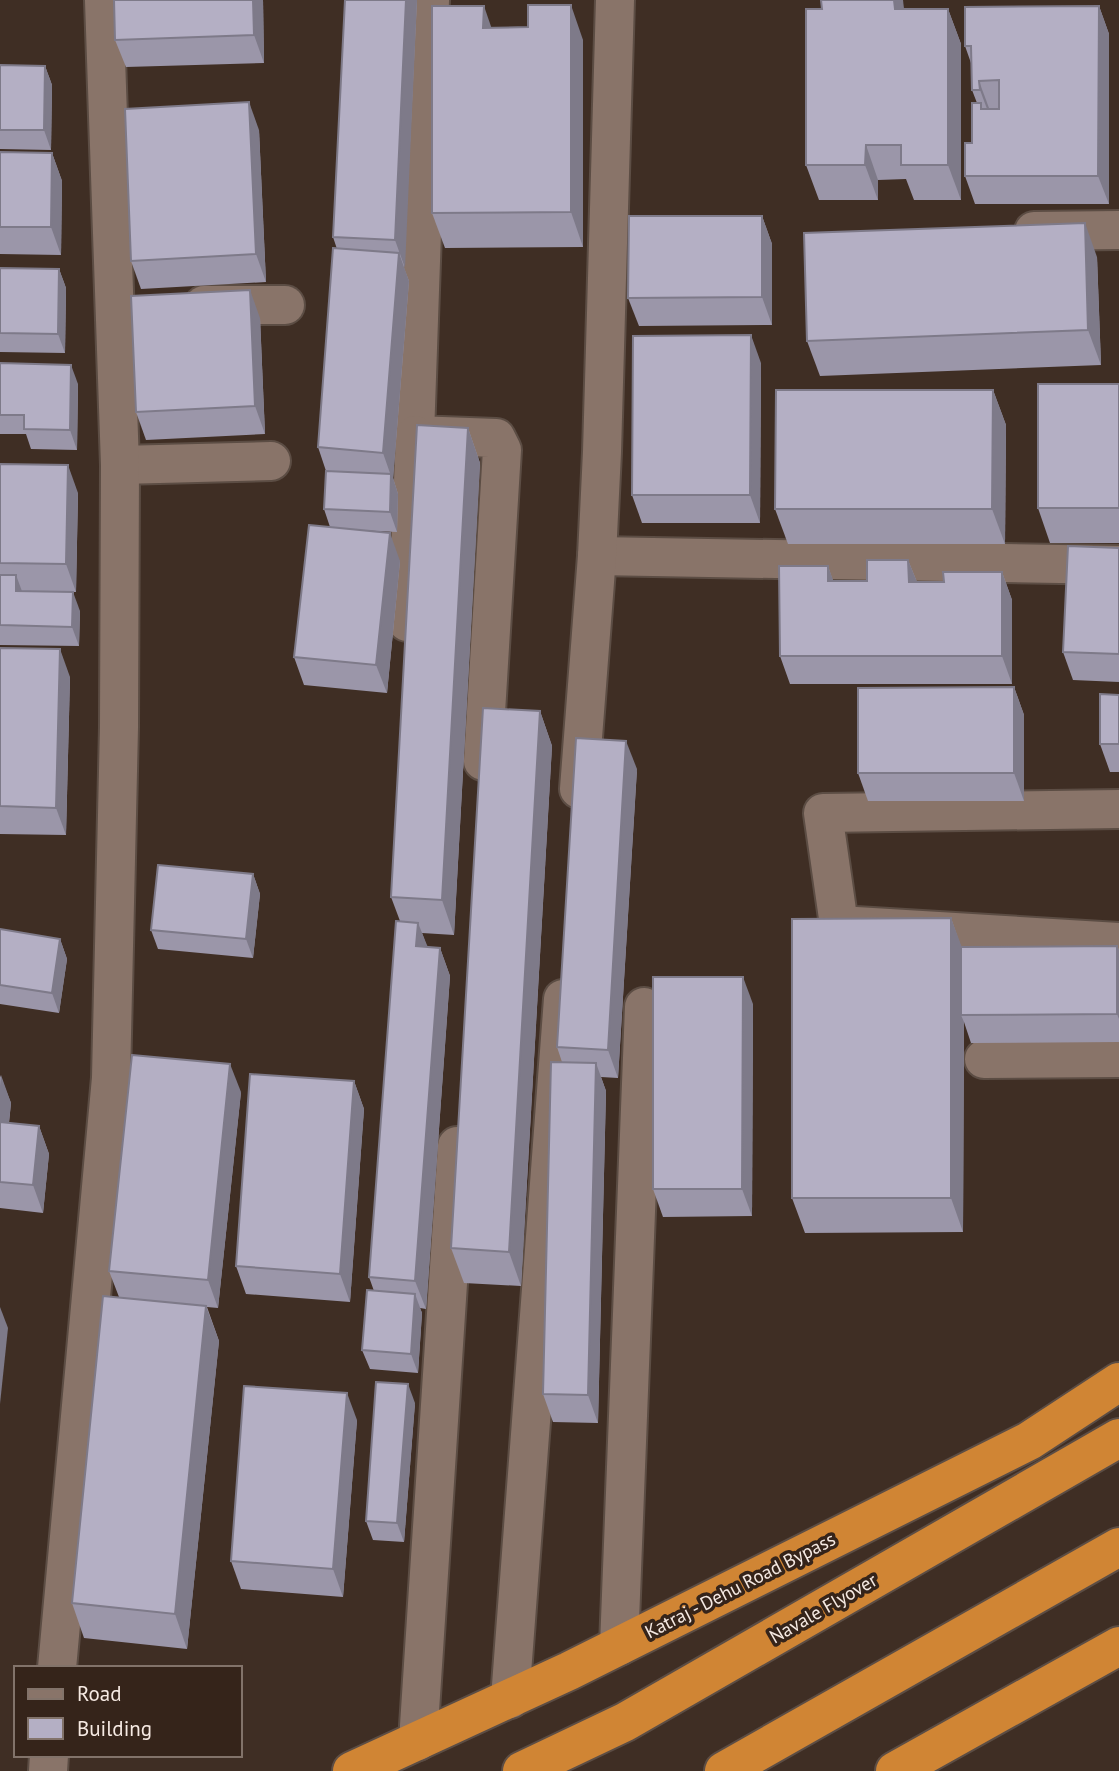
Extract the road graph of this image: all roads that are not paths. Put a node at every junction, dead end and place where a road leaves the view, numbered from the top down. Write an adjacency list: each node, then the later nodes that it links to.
1 (104, 0): 6 (street)
2 (430, 0): 8 (street)
3 (615, 0): 11 (street)
4 (1119, 230): 5 (street)
5 (997, 232)
6 (115, 305): 7 (street); 10 (street)
7 (285, 305)
8 (415, 435): 13 (street); 14 (street)
9 (271, 461): 10 (street)
10 (120, 465): 28 (street)
11 (597, 556): 12 (street); 16 (street)
12 (1119, 565)
13 (405, 662)
14 (480, 797)
15 (1119, 809): 17 (street)
16 (576, 823)
17 (1119, 942)
18 (566, 962): 29 (street)
19 (644, 1007): 26 (street)
20 (1119, 1058): 21 (street)
21 (984, 1059)
22 (459, 1116): 30 (street)
23 (1119, 1382): 26 (highway, Katraj - Dehu Road Bypass)
24 (1119, 1438): 32 (highway, Navale Flyover)
25 (1119, 1547): 33 (highway)
26 (619, 1646): 29 (highway, Katraj - Dehu Road Bypass)
27 (1119, 1646): 34 (highway)
28 (57, 1666)
29 (510, 1699): 30 (highway, Katraj - Dehu Road Bypass)
30 (418, 1741): 31 (highway, Katraj - Dehu Road Bypass)
31 (352, 1771)
32 (522, 1771)
33 (724, 1771)
34 (895, 1771)

